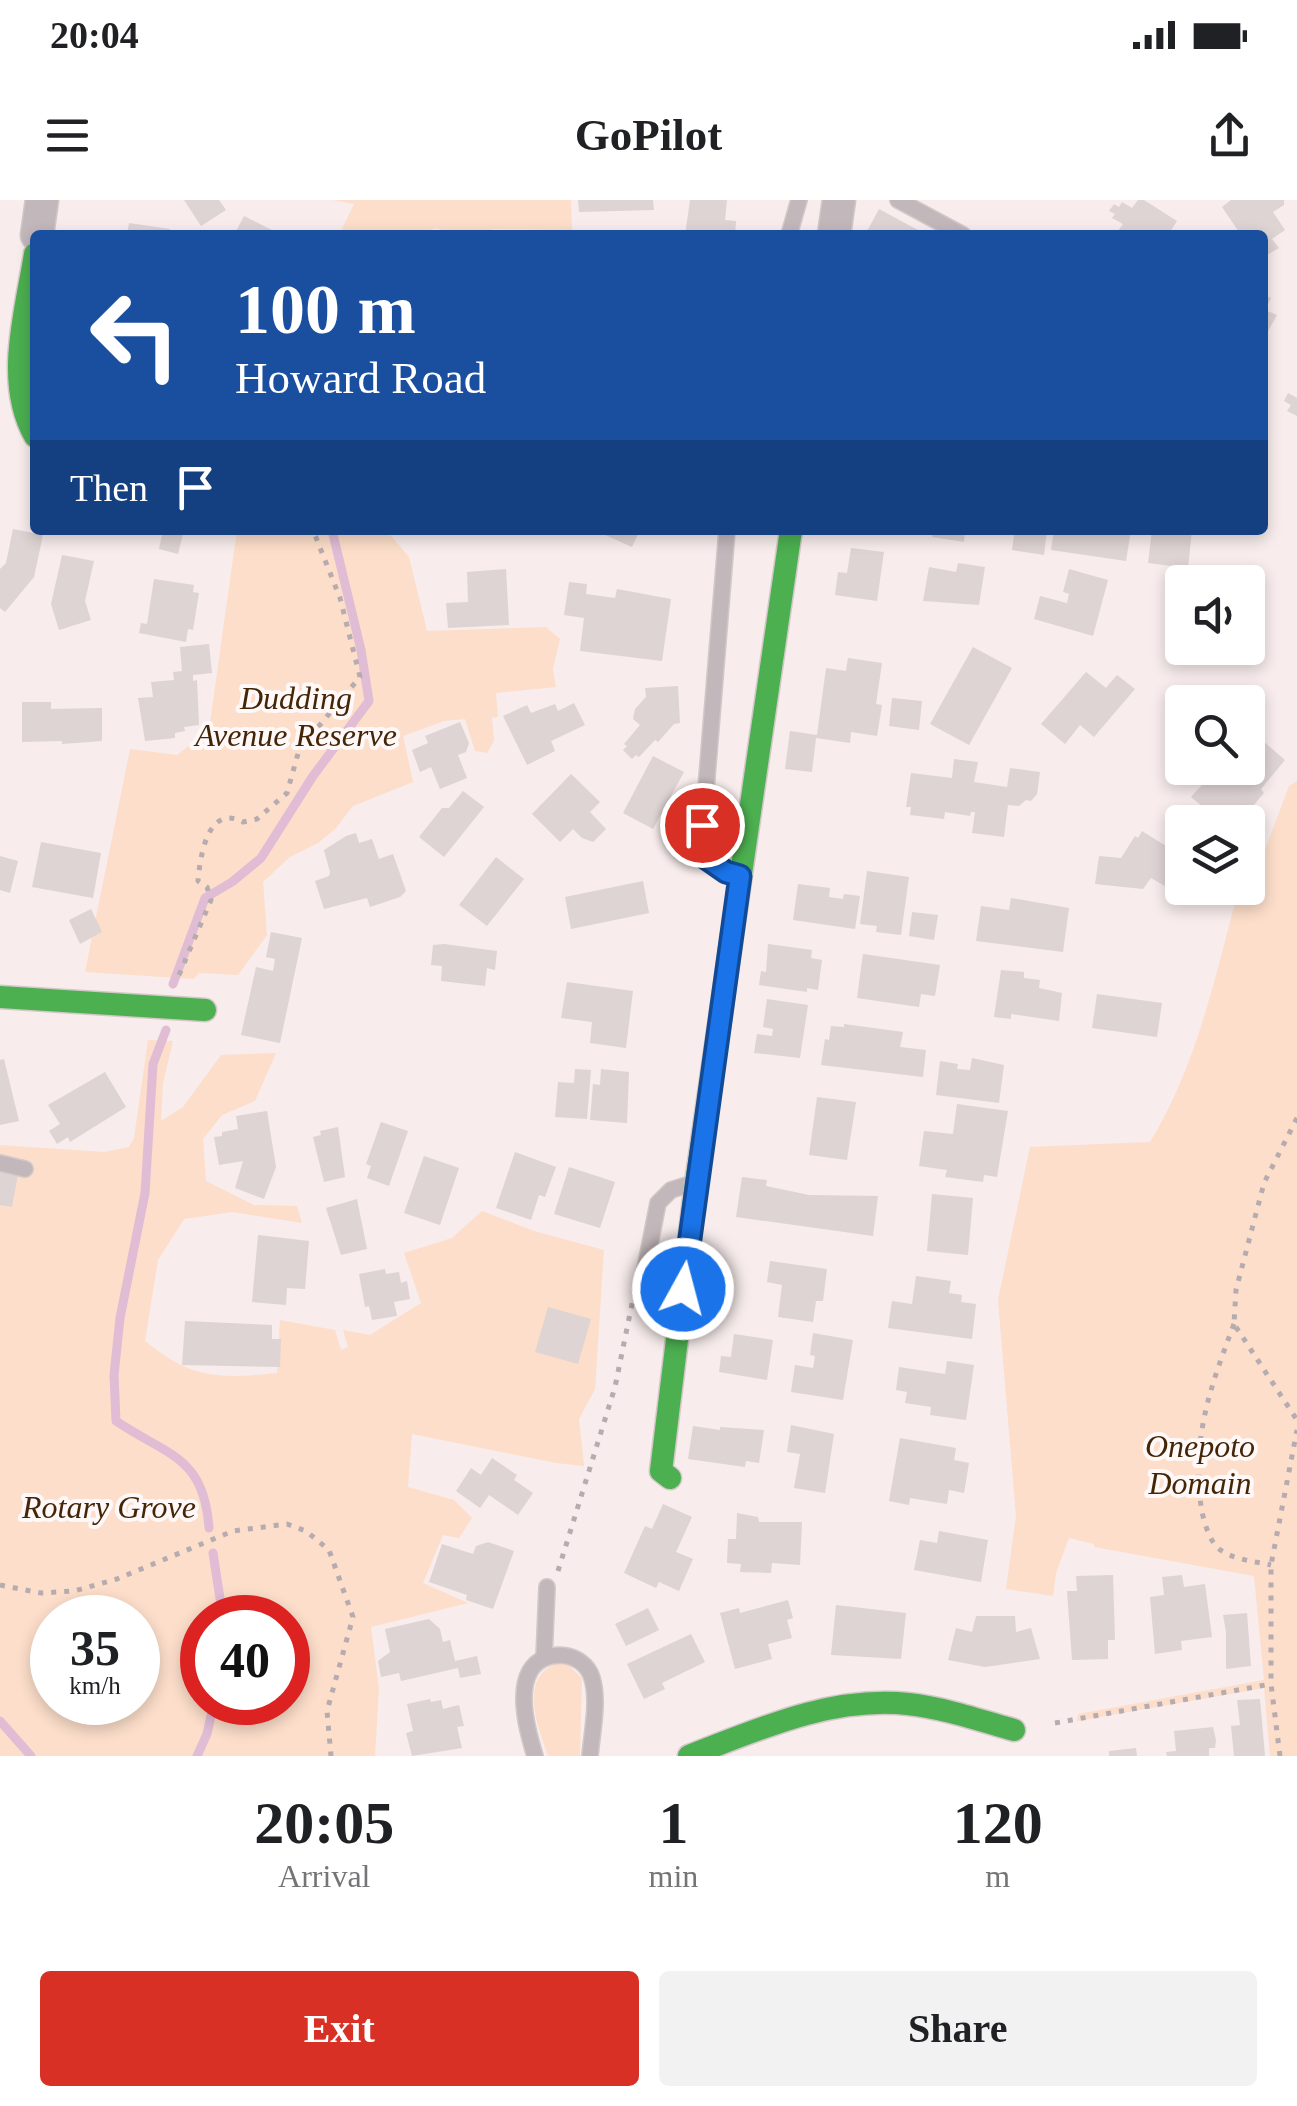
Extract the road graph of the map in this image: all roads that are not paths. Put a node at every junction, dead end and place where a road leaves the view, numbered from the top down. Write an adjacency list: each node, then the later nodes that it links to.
1 (42, 200): 5 (street)
2 (799, 200): 6 (lane)
3 (838, 200): 7 (street)
4 (898, 200): 8 (lane)
5 (38, 230)
6 (790, 230)
7 (835, 230)
8 (953, 230)
9 (30, 299): 10 (street)
10 (30, 427)
11 (727, 535): 13 (lane)
12 (790, 535): 13 (street)
13 (740, 876): 18 (street)
14 (0, 997): 15 (street)
15 (205, 1010)
16 (0, 1163): 17 (lane)
17 (25, 1169)
18 (696, 1182): 19 (lane); 20 (street)
19 (643, 1279)
20 (670, 1478)
21 (546, 1588): 22 (lane)
22 (544, 1658): 24 (lane); 25 (lane)
23 (1014, 1730): 26 (street)
24 (535, 1756)
25 (590, 1756)
26 (689, 1756)

